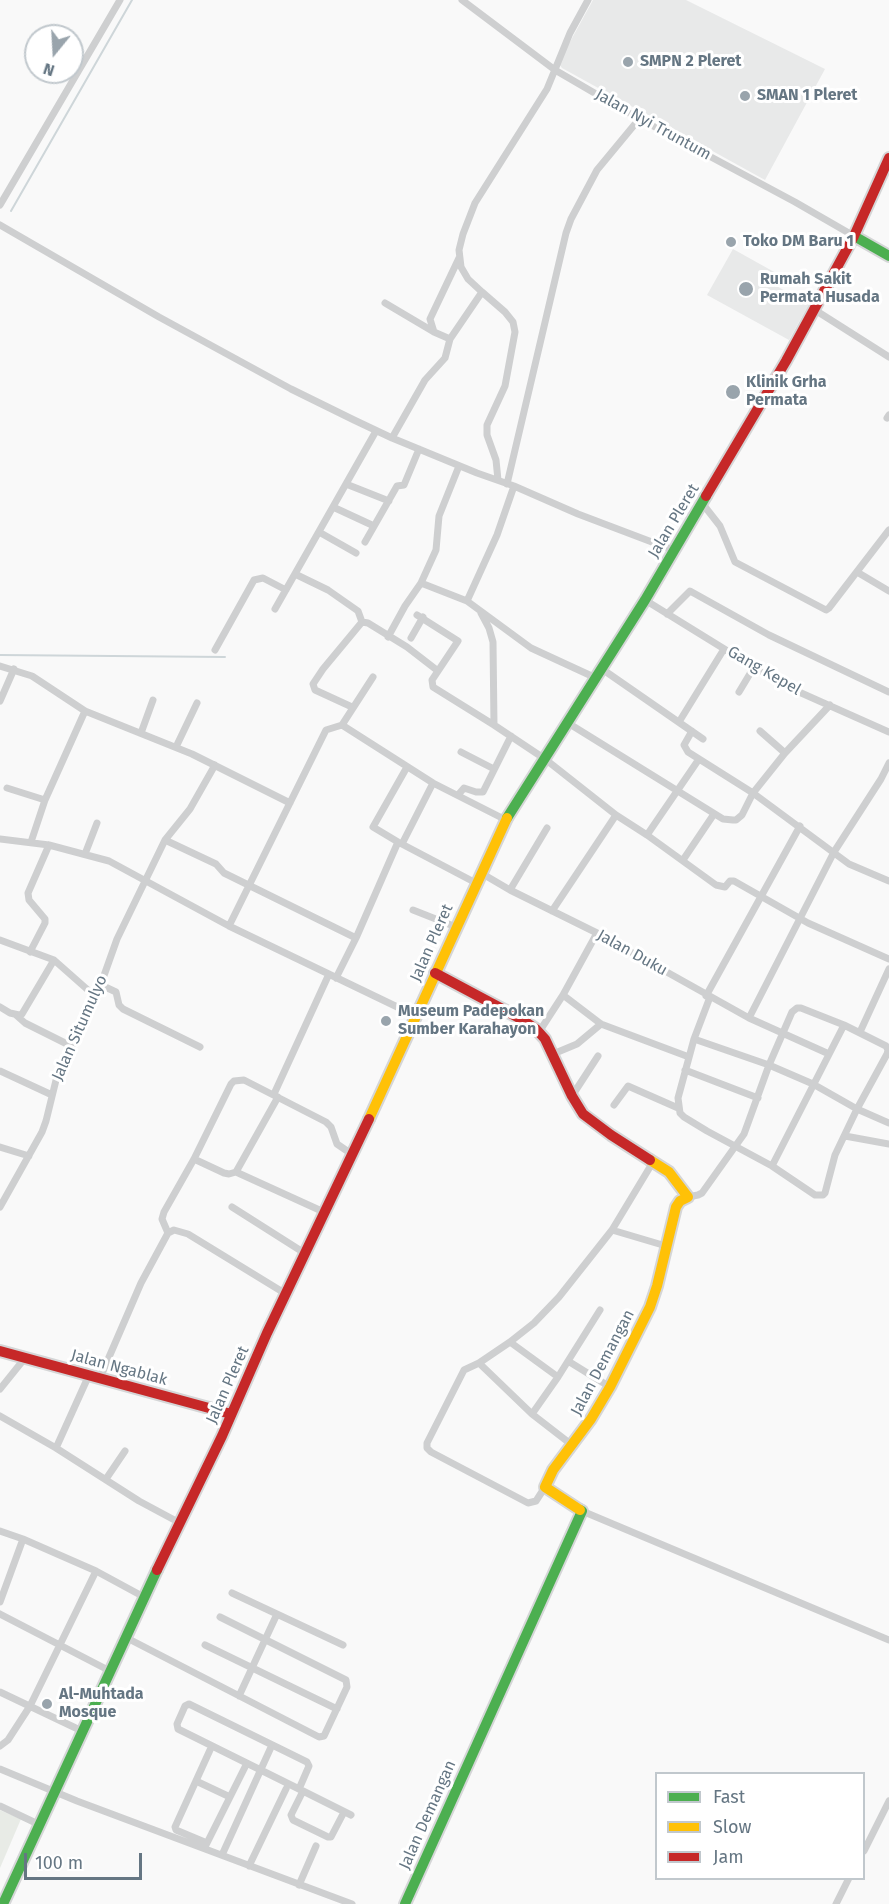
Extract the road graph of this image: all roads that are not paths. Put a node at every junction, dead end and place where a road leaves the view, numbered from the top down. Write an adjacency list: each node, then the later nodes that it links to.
1 (120, 0): 7 (street)
2 (462, 0): 4 (street, Jalan Nyi Truntum)
3 (588, 0): 4 (street)
4 (555, 70): 5 (street, Jalan Nyi Truntum); 11 (street)
5 (640, 118): 9 (street, Jalan Nyi Truntum); 24 (street)
6 (889, 158): 9 (main road, Jalan Pleret)
7 (0, 205)
8 (0, 225): 18 (street)
9 (854, 236): 10 (main road); 14 (main road, Jalan Pleret)
10 (889, 256)
11 (459, 258): 12 (street); 15 (street)
12 (482, 292): 16 (street); 22 (street)
13 (385, 303): 15 (street)
14 (815, 310): 17 (street); 26 (main road, Jalan Pleret)
15 (434, 332): 16 (street)
16 (450, 339): 19 (street)
17 (889, 357)
18 (376, 430): 19 (street); 23 (street)
19 (392, 438): 20 (street)
20 (419, 449): 21 (street); 25 (street)
21 (459, 466): 22 (street); 36 (street)
22 (498, 480): 24 (street)
23 (346, 484): 25 (street); 27 (street)
24 (511, 485): 32 (street); 40 (street)
25 (389, 501): 28 (street)
26 (702, 503): 32 (main road, Jalan Pleret); 34 (street)
27 (333, 507): 28 (street); 30 (street)
28 (374, 526): 31 (street)
29 (889, 530): 34 (street)
30 (319, 532): 33 (street); 35 (street)
31 (365, 542)
32 (673, 550): 39 (main road, Jalan Pleret)
33 (356, 553)
34 (857, 572): 38 (street)
35 (295, 573): 37 (street); 44 (street)
36 (422, 583): 40 (street); 45 (street)
37 (286, 590): 41 (street); 48 (street)
38 (889, 591)
39 (645, 600): 43 (street, Gang Kepel); 53 (main road, Jalan Pleret)
40 (466, 602): 42 (street)
41 (276, 609)
42 (480, 610): 53 (street); 65 (street)
43 (667, 614): 47 (street, Gang Kepel); 56 (street)
44 (362, 622): 45 (street); 61 (street)
45 (388, 637): 52 (street)
46 (411, 638): 52 (street)
47 (724, 649): 50 (street, Gang Kepel); 63 (street)
48 (215, 650)
49 (0, 666): 51 (street)
50 (754, 667): 55 (street); 60 (street, Gang Kepel)
51 (14, 669): 57 (street); 62 (street)
52 (438, 671): 65 (street)
53 (599, 673): 63 (street); 64 (main road, Jalan Pleret)
54 (373, 677): 61 (street)
55 (739, 692)
56 (889, 693)
57 (0, 700)
58 (153, 700): 70 (street)
59 (197, 703): 73 (street)
60 (830, 705): 69 (street, Gang Kepel); 75 (street)
61 (352, 707): 66 (street)
62 (85, 711): 70 (street); 87 (street)
63 (679, 722): 67 (street)
64 (568, 723): 76 (main road, Jalan Pleret); 84 (street)
65 (494, 724): 71 (street)
66 (342, 725): 80 (street); 88 (street)
67 (692, 731): 72 (street); 77 (street)
68 (760, 731): 75 (street)
69 (889, 732)
70 (141, 733): 73 (street)
71 (511, 736): 76 (street); 81 (street)
72 (703, 739)
73 (176, 747): 79 (street)
74 (461, 752): 81 (street)
75 (785, 753): 85 (street)
76 (545, 759): 90 (street); 91 (main road, Jalan Pleret)
77 (699, 759): 84 (street); 85 (street)
78 (889, 763): 101 (street)
79 (215, 765): 88 (street); 97 (street, Jalan Situmulyo)
80 (406, 767): 82 (street); 99 (street, Jalan Duku)
81 (494, 769): 86 (street)
82 (433, 783): 86 (street); 99 (street)
83 (7, 788): 87 (street)
84 (677, 791): 89 (street); 95 (street)
85 (753, 793): 89 (street); 93 (street)
86 (458, 795): 91 (street)
87 (45, 800): 98 (street)
88 (290, 803): 107 (street)
89 (714, 814): 103 (street)
90 (616, 815): 95 (street); 111 (street)
91 (506, 820): 104 (main road, Jalan Pleret)
92 (97, 823): 102 (street)
93 (800, 826): 101 (street); 109 (street)
94 (548, 828): 108 (street)
95 (647, 835): 103 (street)
96 (0, 838): 98 (street)
97 (165, 840): 105 (street, Jalan Situmulyo); 107 (street)
98 (31, 842): 100 (street)
99 (400, 843): 104 (street, Jalan Duku); 116 (street)
100 (49, 845): 102 (street); 118 (street)
101 (834, 852): 106 (street); 112 (street)
102 (85, 854): 105 (street)
103 (682, 860): 109 (street)
104 (479, 878): 108 (street, Jalan Duku); 114 (main road, Jalan Pleret)
105 (145, 880): 113 (street); 124 (street, Jalan Situmulyo)
106 (889, 881)
107 (249, 885): 113 (street); 116 (street)
108 (510, 890): 111 (street, Jalan Duku)
109 (761, 896): 112 (street); 126 (street)
110 (413, 910): 114 (street)
111 (552, 911): 115 (street, Jalan Duku)
112 (800, 918): 119 (street); 131 (street)
113 (229, 926): 123 (street)
114 (456, 927): 122 (main road, Jalan Pleret)
115 (597, 933): 125 (street); 126 (street, Jalan Duku)
116 (356, 938): 123 (street)
117 (0, 940): 118 (street)
118 (30, 952): 120 (street)
119 (889, 959)
120 (54, 960): 127 (street); 129 (street)
121 (889, 969): 135 (street)
122 (435, 973): 130 (main road, Jalan Pleret); 134 (main road)
123 (333, 976): 130 (street); 149 (street)
124 (101, 985): 127 (street, Jalan Situmulyo); 139 (street)
125 (563, 995): 132 (street); 134 (street)
126 (708, 996): 131 (street, Jalan Duku); 137 (street)
127 (97, 998): 138 (street, Jalan Situmulyo)
128 (0, 1007): 129 (street)
129 (15, 1015): 138 (street)
130 (416, 1016): 160 (main road, Jalan Pleret)
131 (749, 1018): 136 (street, Jalan Duku)
132 (601, 1024): 140 (street); 143 (street)
133 (844, 1025): 135 (street); 136 (street); 141 (street)
134 (539, 1032): 140 (main road)
135 (860, 1032): 154 (street)
136 (782, 1033): 141 (street, Jalan Duku); 144 (street)
137 (694, 1039): 143 (street); 144 (street)
138 (71, 1046): 148 (street, Jalan Situmulyo)
139 (200, 1047)
140 (553, 1054): 150 (main road)
141 (829, 1054): 147 (street)
142 (598, 1056): 150 (street)
143 (689, 1057): 145 (street)
144 (769, 1065): 147 (street); 151 (street)
145 (685, 1070): 151 (street); 153 (street)
146 (0, 1071): 148 (street)
147 (813, 1084): 154 (street); 164 (street)
148 (52, 1095): 161 (street, Jalan Situmulyo)
149 (276, 1095): 160 (street); 162 (street); 165 (street)
150 (572, 1096): 163 (main road)
151 (758, 1098): 159 (street)
152 (614, 1105): 153 (street)
153 (678, 1108): 159 (street)
154 (857, 1109): 155 (street); 156 (street)
155 (889, 1123)
156 (845, 1136): 157 (street); 164 (street)
157 (889, 1144)
158 (0, 1147): 161 (street)
159 (736, 1147): 164 (street); 166 (street)
160 (353, 1155): 169 (main road, Jalan Pleret)
161 (29, 1156): 168 (street, Jalan Situmulyo)
162 (194, 1159): 165 (street); 171 (street)
163 (652, 1162): 166 (main road); 170 (street)
164 (772, 1166)
165 (236, 1172): 169 (street)
166 (688, 1197): 172 (main road, Jalan Demangan)
167 (232, 1206): 173 (street)
168 (0, 1207)
169 (326, 1213): 173 (main road, Jalan Pleret)
170 (612, 1230): 172 (street); 176 (street)
171 (168, 1233): 174 (street); 181 (street)
172 (666, 1246): 183 (main road, Jalan Demangan)
173 (306, 1254): 174 (main road, Jalan Pleret)
174 (286, 1294): 185 (main road, Jalan Pleret)
175 (600, 1310): 179 (street)
176 (510, 1342): 180 (street); 182 (street)
177 (0, 1351): 178 (main road, Jalan Ngablak)
178 (25, 1358): 181 (main road, Jalan Ngablak); 184 (street)
179 (568, 1361): 182 (street); 183 (street)
180 (479, 1363): 186 (street); 192 (street)
181 (95, 1377): 185 (main road, Jalan Ngablak); 189 (street)
182 (558, 1377): 186 (street)
183 (610, 1387): 188 (main road, Jalan Demangan)
184 (0, 1389)
185 (231, 1414): 194 (main road, Jalan Pleret)
186 (532, 1414): 188 (street)
187 (0, 1416): 189 (street)
188 (572, 1445): 192 (main road, Jalan Demangan)
189 (56, 1448): 191 (street)
190 (125, 1450): 191 (street)
191 (106, 1479): 194 (street)
192 (544, 1487): 193 (main road)
193 (582, 1511): 206 (street); 240 (main road, Jalan Demangan)
194 (176, 1521): 199 (main road, Jalan Pleret)
195 (0, 1531): 196 (street)
196 (23, 1539): 197 (street); 200 (street)
197 (96, 1571): 199 (street); 207 (street)
198 (232, 1593): 202 (street)
199 (139, 1596): 204 (main road, Jalan Pleret)
200 (0, 1602)
201 (0, 1614): 207 (street)
202 (277, 1614): 205 (street); 209 (street)
203 (220, 1617): 205 (street)
204 (125, 1637): 211 (main road, Jalan Pleret); 213 (street)
205 (265, 1639): 210 (street); 215 (street)
206 (889, 1641)
207 (61, 1645): 211 (street); 214 (street)
208 (205, 1645): 210 (street)
209 (343, 1645)
210 (253, 1666): 213 (street); 215 (street)
211 (107, 1669): 216 (main road, Jalan Pleret)
212 (0, 1692): 214 (street)
213 (239, 1696): 215 (street)
214 (30, 1706): 216 (street); 218 (street)
215 (337, 1709)
216 (78, 1729): 226 (main road, Jalan Pleret)
217 (272, 1745): 222 (street); 222 (street); 225 (street)
218 (0, 1746)
219 (210, 1750): 223 (street)
220 (245, 1767): 227 (street)
221 (0, 1768): 226 (street)
222 (261, 1770): 225 (street); 234 (street)
223 (196, 1781): 227 (street); 231 (street)
224 (286, 1789): 235 (street)
225 (301, 1790): 225 (street)
226 (51, 1791): 230 (main road, Jalan Pleret); 231 (street)
227 (230, 1797): 231 (street)
228 (889, 1801): 233 (street)
229 (0, 1806): 230 (street)
230 (38, 1824): 238 (main road, Jalan Pleret)
231 (206, 1846): 234 (street)
232 (316, 1846): 237 (street)
233 (865, 1849)
234 (222, 1855): 235 (street)
235 (249, 1866): 237 (street)
236 (848, 1880): 241 (street)
237 (299, 1885): 239 (street)
238 (3, 1904)
239 (352, 1904)
240 (405, 1904)
241 (836, 1904)

